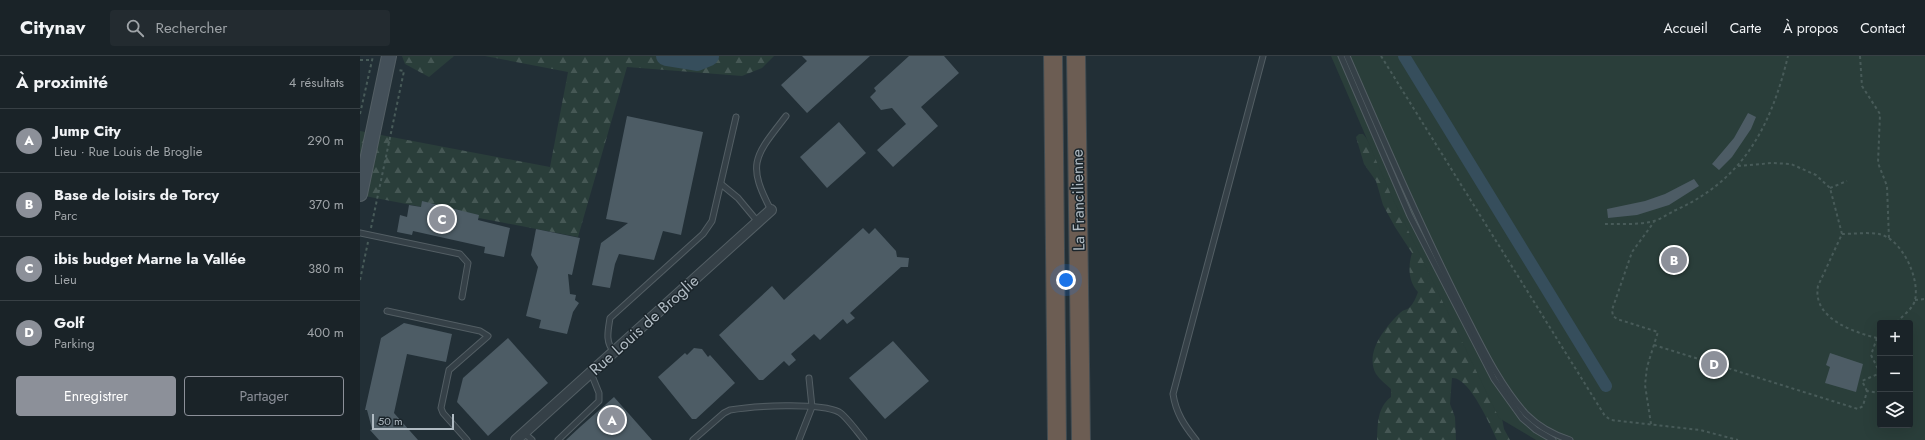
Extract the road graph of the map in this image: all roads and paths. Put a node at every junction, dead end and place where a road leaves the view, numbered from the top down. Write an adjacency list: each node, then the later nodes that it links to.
1 (373, 56): 12 (path)
2 (389, 56): 21 (main road)
3 (1052, 56): 52 (highway, La Francilienne)
4 (1076, 56): 44 (highway, La Francilienne)
5 (1263, 56): 55 (lane)
6 (1341, 56): 56 (lane)
7 (1347, 56): 57 (lane)
8 (1381, 56): 45 (path)
9 (1788, 56): 17 (path)
10 (1860, 56): 29 (path)
11 (360, 60): 12 (path)
12 (372, 60): 14 (path)
13 (399, 70): 27 (path)
14 (360, 114)
15 (786, 116): 22 (lane)
16 (736, 117): 19 (lane)
17 (1738, 166): 20 (path); 23 (path)
18 (1847, 181): 20 (path)
19 (721, 184): 24 (lane); 38 (lane)
20 (1830, 188): 28 (path)
21 (360, 194)
22 (771, 210): 24 (street, Rue Louis de Broglie)
23 (1655, 221): 25 (path); 37 (path)
24 (758, 222): 38 (street, Rue Louis de Broglie)
25 (1606, 224)
26 (360, 233): 27 (lane)
27 (370, 234): 30 (path); 31 (lane)
28 (1842, 234): 29 (path); 36 (path)
29 (1889, 238): 33 (path)
30 (360, 280)
31 (462, 296)
32 (1925, 299): 33 (path)
33 (1915, 300): 35 (path)
34 (387, 311): 48 (lane)
35 (1899, 320)
36 (1877, 338): 41 (path)
37 (1654, 345): 41 (path); 45 (path)
38 (614, 352): 39 (street, Rue Louis de Broglie)
39 (591, 373): 46 (street, Rue Louis de Broglie); 49 (lane)
40 (809, 378): 43 (lane)
41 (1867, 391): 42 (path)
42 (1877, 392)
43 (812, 407): 47 (lane); 50 (lane); 51 (lane)
44 (1081, 418): 53 (highway, La Francilienne); 54 (highway)
45 (1651, 424): 58 (path)
46 (524, 438)
47 (800, 439)
48 (467, 440)
49 (558, 440)
50 (693, 440)
51 (864, 440)
52 (1057, 440)
53 (1082, 440)
54 (1091, 440)
55 (1196, 440)
56 (1552, 440)
57 (1570, 440)
58 (1738, 440)

